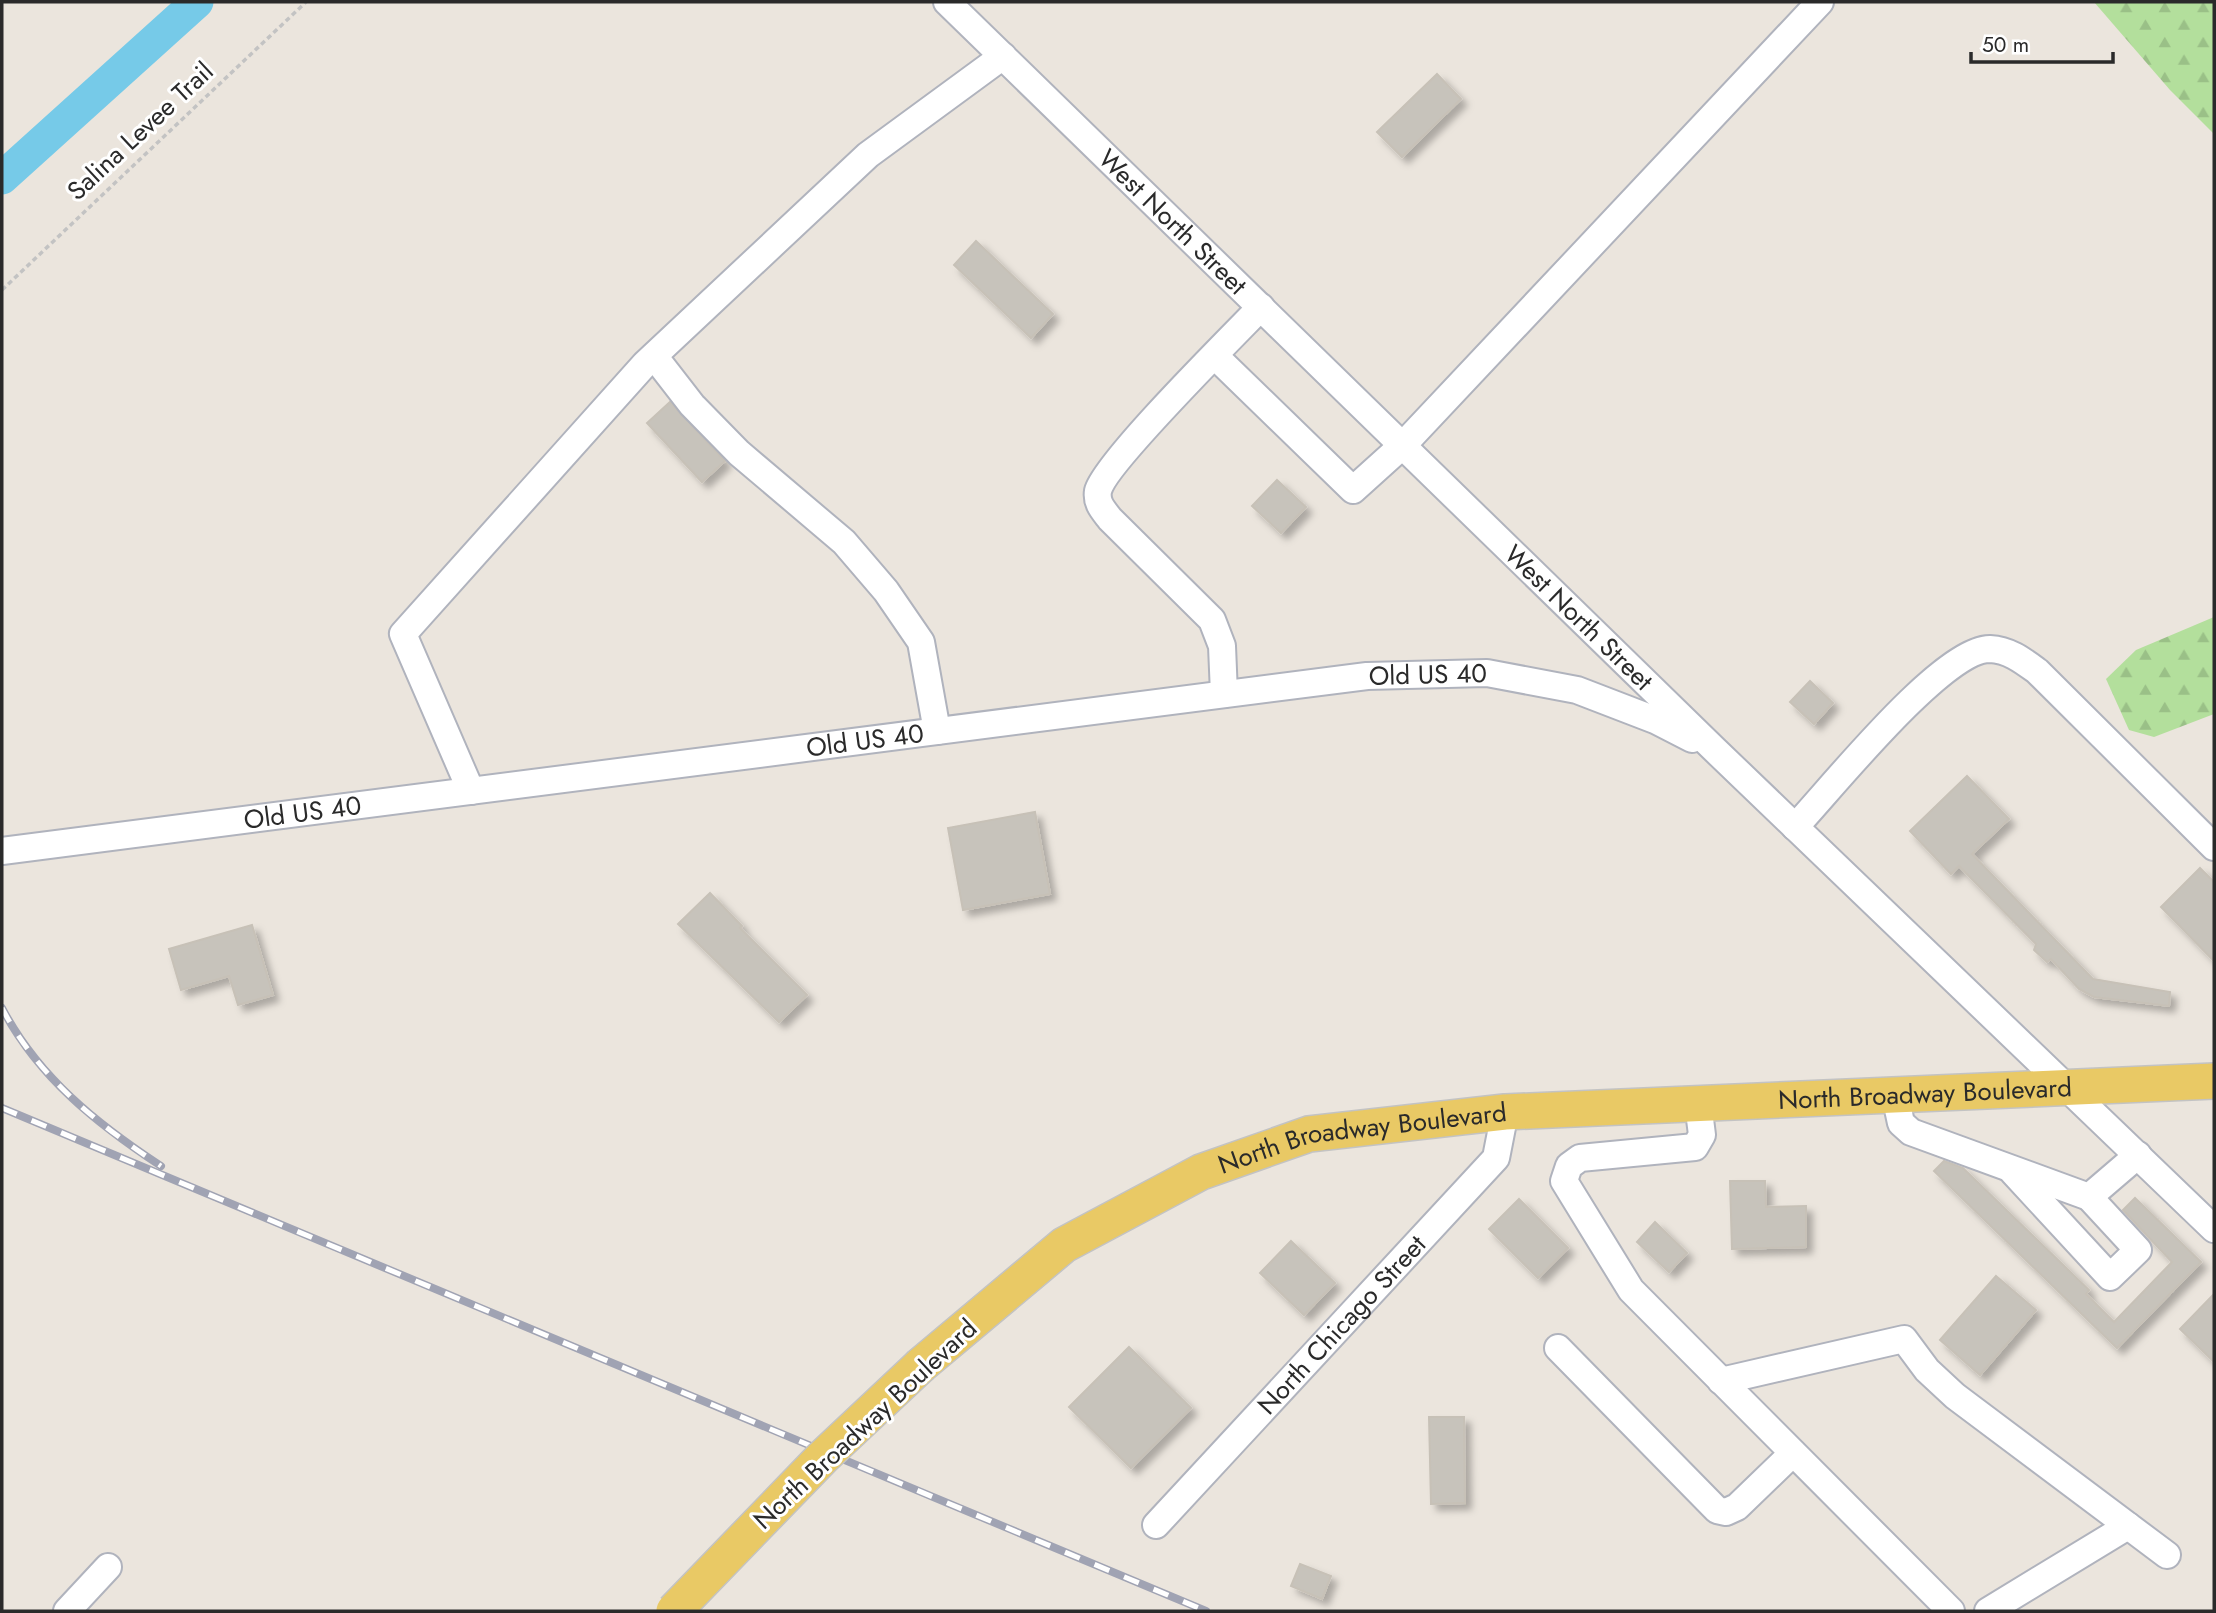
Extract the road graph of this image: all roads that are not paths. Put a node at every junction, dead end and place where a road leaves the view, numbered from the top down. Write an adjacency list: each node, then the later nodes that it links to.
1 (947, 2): 3 (street, West North Street)
2 (1820, 2): 7 (street)
3 (1003, 56): 4 (street, West North Street); 5 (street)
4 (1261, 307): 6 (street); 7 (street, West North Street)
5 (654, 356): 9 (street); 11 (street)
6 (1214, 356): 7 (street); 8 (street)
7 (1404, 444): 10 (street, West North Street)
8 (1224, 694): 9 (street, Old US 40); 10 (street, Old US 40)
9 (937, 731): 11 (street, Old US 40)
10 (1715, 750): 12 (street, West North Street)
11 (471, 791): 14 (street, Old US 40)
12 (1795, 827): 13 (street); 16 (street, West North Street)
13 (2214, 847)
14 (2, 851)
15 (2214, 1081): 16 (main road, North Broadway Boulevard)
16 (2069, 1087): 17 (main road, North Broadway Boulevard); 20 (street, West North Street)
17 (1895, 1095): 18 (main road, North Broadway Boulevard); 21 (street)
18 (1698, 1103): 19 (main road, North Broadway Boulevard); 25 (street)
19 (1505, 1112): 27 (street, North Chicago Street); 32 (main road, North Broadway Boulevard, bridge)
20 (2138, 1155): 22 (street); 23 (street, West North Street)
21 (2009, 1169): 22 (street); 22 (street)
22 (2089, 1198)
23 (2214, 1229)
24 (1558, 1349): 26 (street)
25 (1721, 1381): 26 (street); 28 (street)
26 (1793, 1454): 33 (street)
27 (1156, 1525)
28 (2128, 1526): 29 (street); 34 (street)
29 (2167, 1555)
30 (108, 1567): 31 (street)
31 (67, 1611)
32 (674, 1611)
33 (1951, 1611)
34 (1988, 1611)

